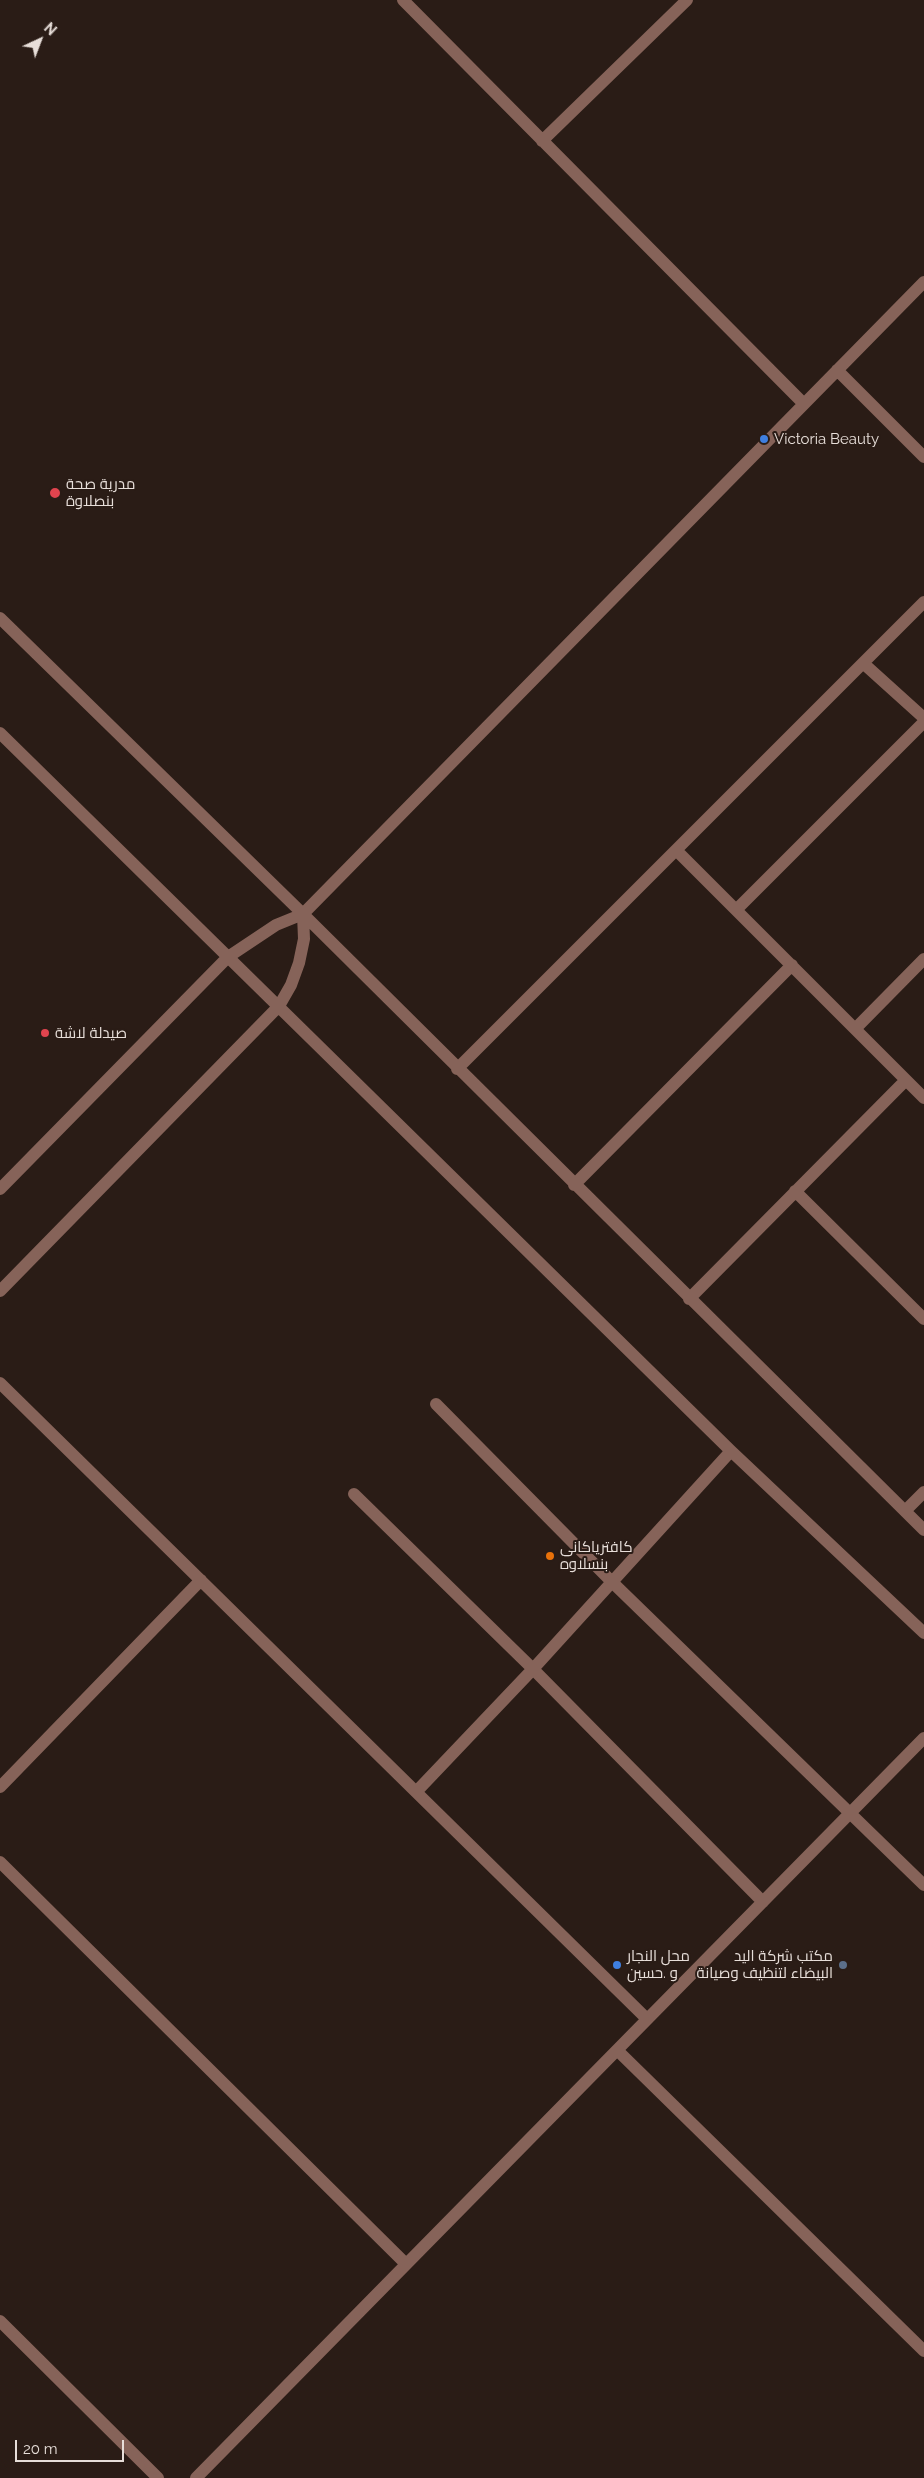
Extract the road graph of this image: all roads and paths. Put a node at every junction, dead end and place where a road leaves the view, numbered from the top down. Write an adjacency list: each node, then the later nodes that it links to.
1 (403, 0): 3 (street)
2 (687, 0): 3 (street)
3 (542, 141): 6 (street)
4 (924, 282): 5 (street)
5 (837, 370): 6 (street); 7 (street)
6 (804, 404): 15 (street)
7 (924, 457)
8 (924, 602): 10 (street)
9 (0, 618): 15 (street)
10 (863, 662): 11 (street); 13 (street)
11 (924, 720): 14 (street)
12 (0, 734): 16 (street)
13 (676, 850): 14 (street); 21 (street)
14 (736, 910): 18 (street)
15 (303, 914): 16 (street); 19 (street); 21 (street)
16 (228, 957): 19 (street); 25 (street)
17 (924, 959): 20 (street)
18 (792, 965): 20 (street); 24 (street)
19 (279, 1006): 27 (street); 32 (street)
20 (855, 1029): 22 (street)
21 (457, 1069): 24 (street)
22 (906, 1080): 23 (street); 26 (street)
23 (924, 1098)
24 (574, 1185): 28 (street)
25 (0, 1190)
26 (795, 1192): 28 (street); 29 (street)
27 (0, 1291)
28 (689, 1299): 35 (street)
29 (924, 1319)
30 (0, 1383): 37 (street)
31 (436, 1404): 38 (street)
32 (731, 1451): 38 (street); 39 (street)
33 (924, 1492): 35 (street)
34 (354, 1494): 40 (street)
35 (905, 1511): 36 (street)
36 (924, 1530)
37 (201, 1580): 42 (street); 43 (street)
38 (611, 1580): 40 (street); 44 (street)
39 (924, 1633)
40 (532, 1669): 43 (street); 47 (street)
41 (924, 1738): 44 (street)
42 (0, 1787)
43 (416, 1792): 48 (street)
44 (851, 1812): 46 (street); 47 (street)
45 (0, 1862): 50 (street)
46 (924, 1885)
47 (763, 1902): 48 (street)
48 (647, 2019): 49 (street)
49 (617, 2050): 50 (street); 52 (street)
50 (406, 2264): 54 (street)
51 (0, 2321): 53 (street)
52 (924, 2351)
53 (158, 2478)
54 (196, 2478)

